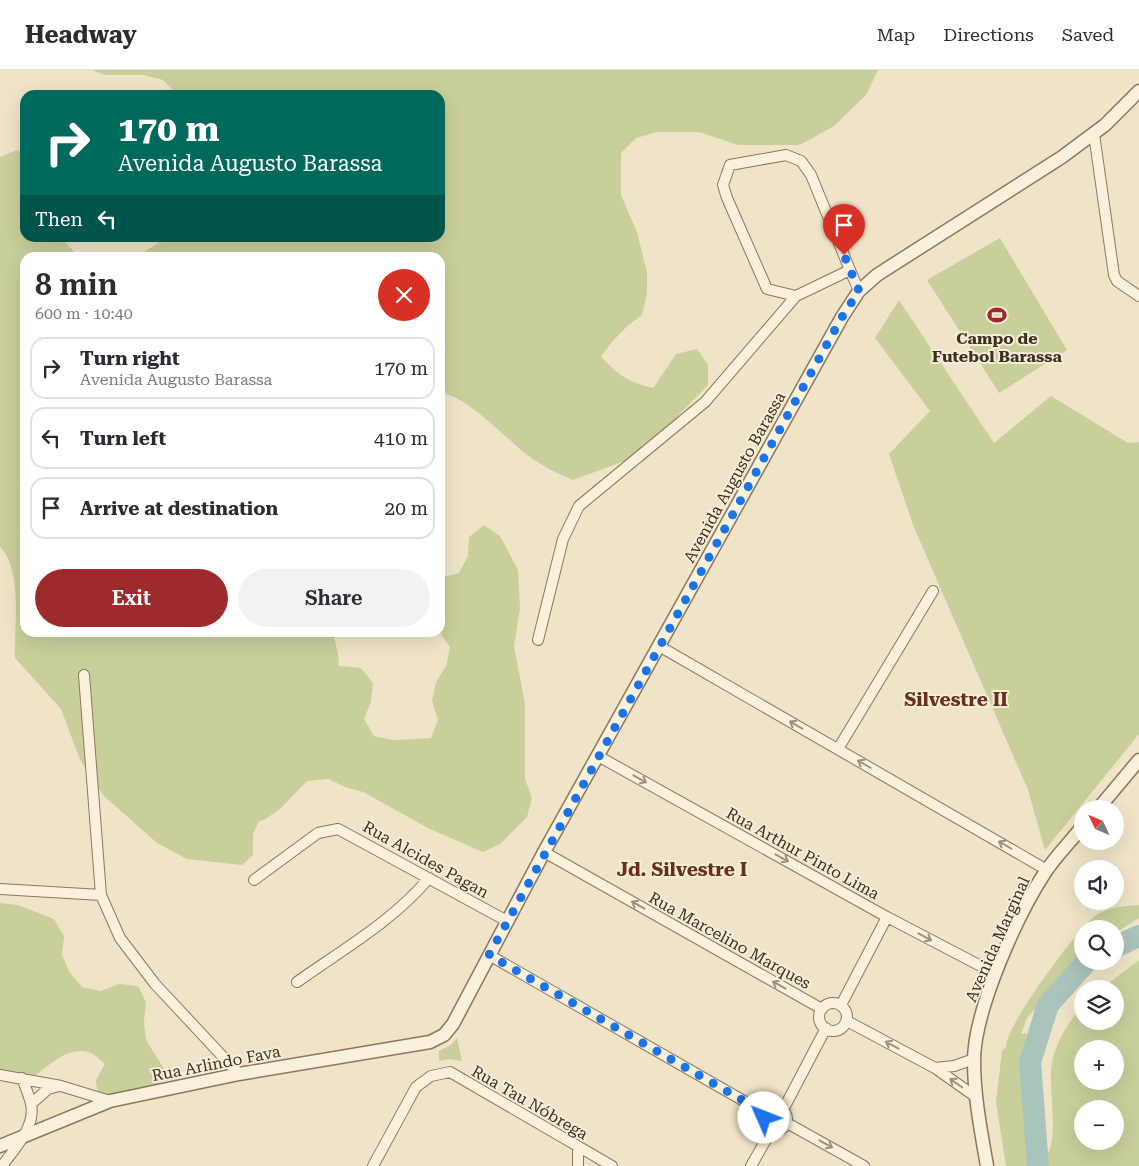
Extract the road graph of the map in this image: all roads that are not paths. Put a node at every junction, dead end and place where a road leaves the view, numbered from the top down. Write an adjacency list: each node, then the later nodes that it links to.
1 (1138, 94): 2 (street, Avenida Augusto Barassa)
2 (1094, 134): 4 (street, Avenida Augusto Barassa); 6 (street)
3 (850, 270): 4 (street); 5 (street); 5 (street)
4 (859, 291): 9 (street, Avenida Augusto Barassa)
5 (796, 296): 8 (street)
6 (1139, 296)
7 (932, 591): 11 (street)
8 (538, 640)
9 (659, 646): 11 (street, one-way to 9); 12 (street, Avenida Augusto Barassa)
10 (84, 675): 21 (street)
11 (838, 749): 17 (street, one-way to 11)
12 (598, 756): 16 (street, Avenida Augusto Barassa); 22 (street, Rua Arthur Pinto Lima, one-way to 22)
13 (1139, 760): 14 (street)
14 (1106, 800)
15 (1074, 837): 17 (street, Avenida Marginal)
16 (544, 852): 23 (street, Avenida Augusto Barassa); 28 (street, Rua Marcelino Marques, one-way to 16)
17 (1047, 870): 25 (street, Avenida Marginal)
18 (429, 878): 19 (street, Rua Alcides Pagan); 23 (street, Rua Alcides Pagan); 26 (street)
19 (254, 880)
20 (0, 890): 21 (street)
21 (101, 896): 34 (street)
22 (887, 916): 25 (street, Rua Arthur Pinto Lima, one-way to 25); 27 (street)
23 (507, 921): 24 (street, Avenida Augusto Barassa)
24 (489, 955): 31 (street, Avenida Augusto Barassa); 42 (street)
25 (996, 974): 32 (street, Avenida Marginal)
26 (297, 982)
27 (841, 1005): 28 (street); 29 (street)
28 (822, 1009): 30 (street)
29 (847, 1021): 30 (street); 33 (street, one-way to 29)
30 (826, 1028): 41 (street)
31 (444, 1035): 34 (street, Rua Arlindo Fava)
32 (974, 1060): 33 (street); 38 (street, Avenida Marginal)
33 (935, 1068): 38 (street, one-way to 33)
34 (239, 1074): 39 (street, Rua Arlindo Fava)
35 (0, 1075): 36 (street)
36 (22, 1078): 37 (street); 40 (street)
37 (60, 1086): 39 (street); 40 (street)
38 (976, 1097): 54 (street, Avenida Marginal)
39 (110, 1101): 45 (street, Rua Arlindo Fava)
40 (31, 1104): 45 (street)
41 (783, 1110): 42 (street); 43 (street)
42 (765, 1113): 44 (street)
43 (787, 1123): 44 (street); 53 (street, one-way to 53)
44 (771, 1131): 52 (street)
45 (22, 1137): 46 (street, Rua Arlindo Fava); 48 (street)
46 (0, 1146)
47 (578, 1147): 49 (street, Rua Tau Nóbrega); 50 (street); 51 (street, Rua Tau Nóbrega)
48 (2, 1166)
49 (373, 1166)
50 (578, 1166)
51 (612, 1166)
52 (750, 1166)
53 (864, 1166)
54 (987, 1166)

